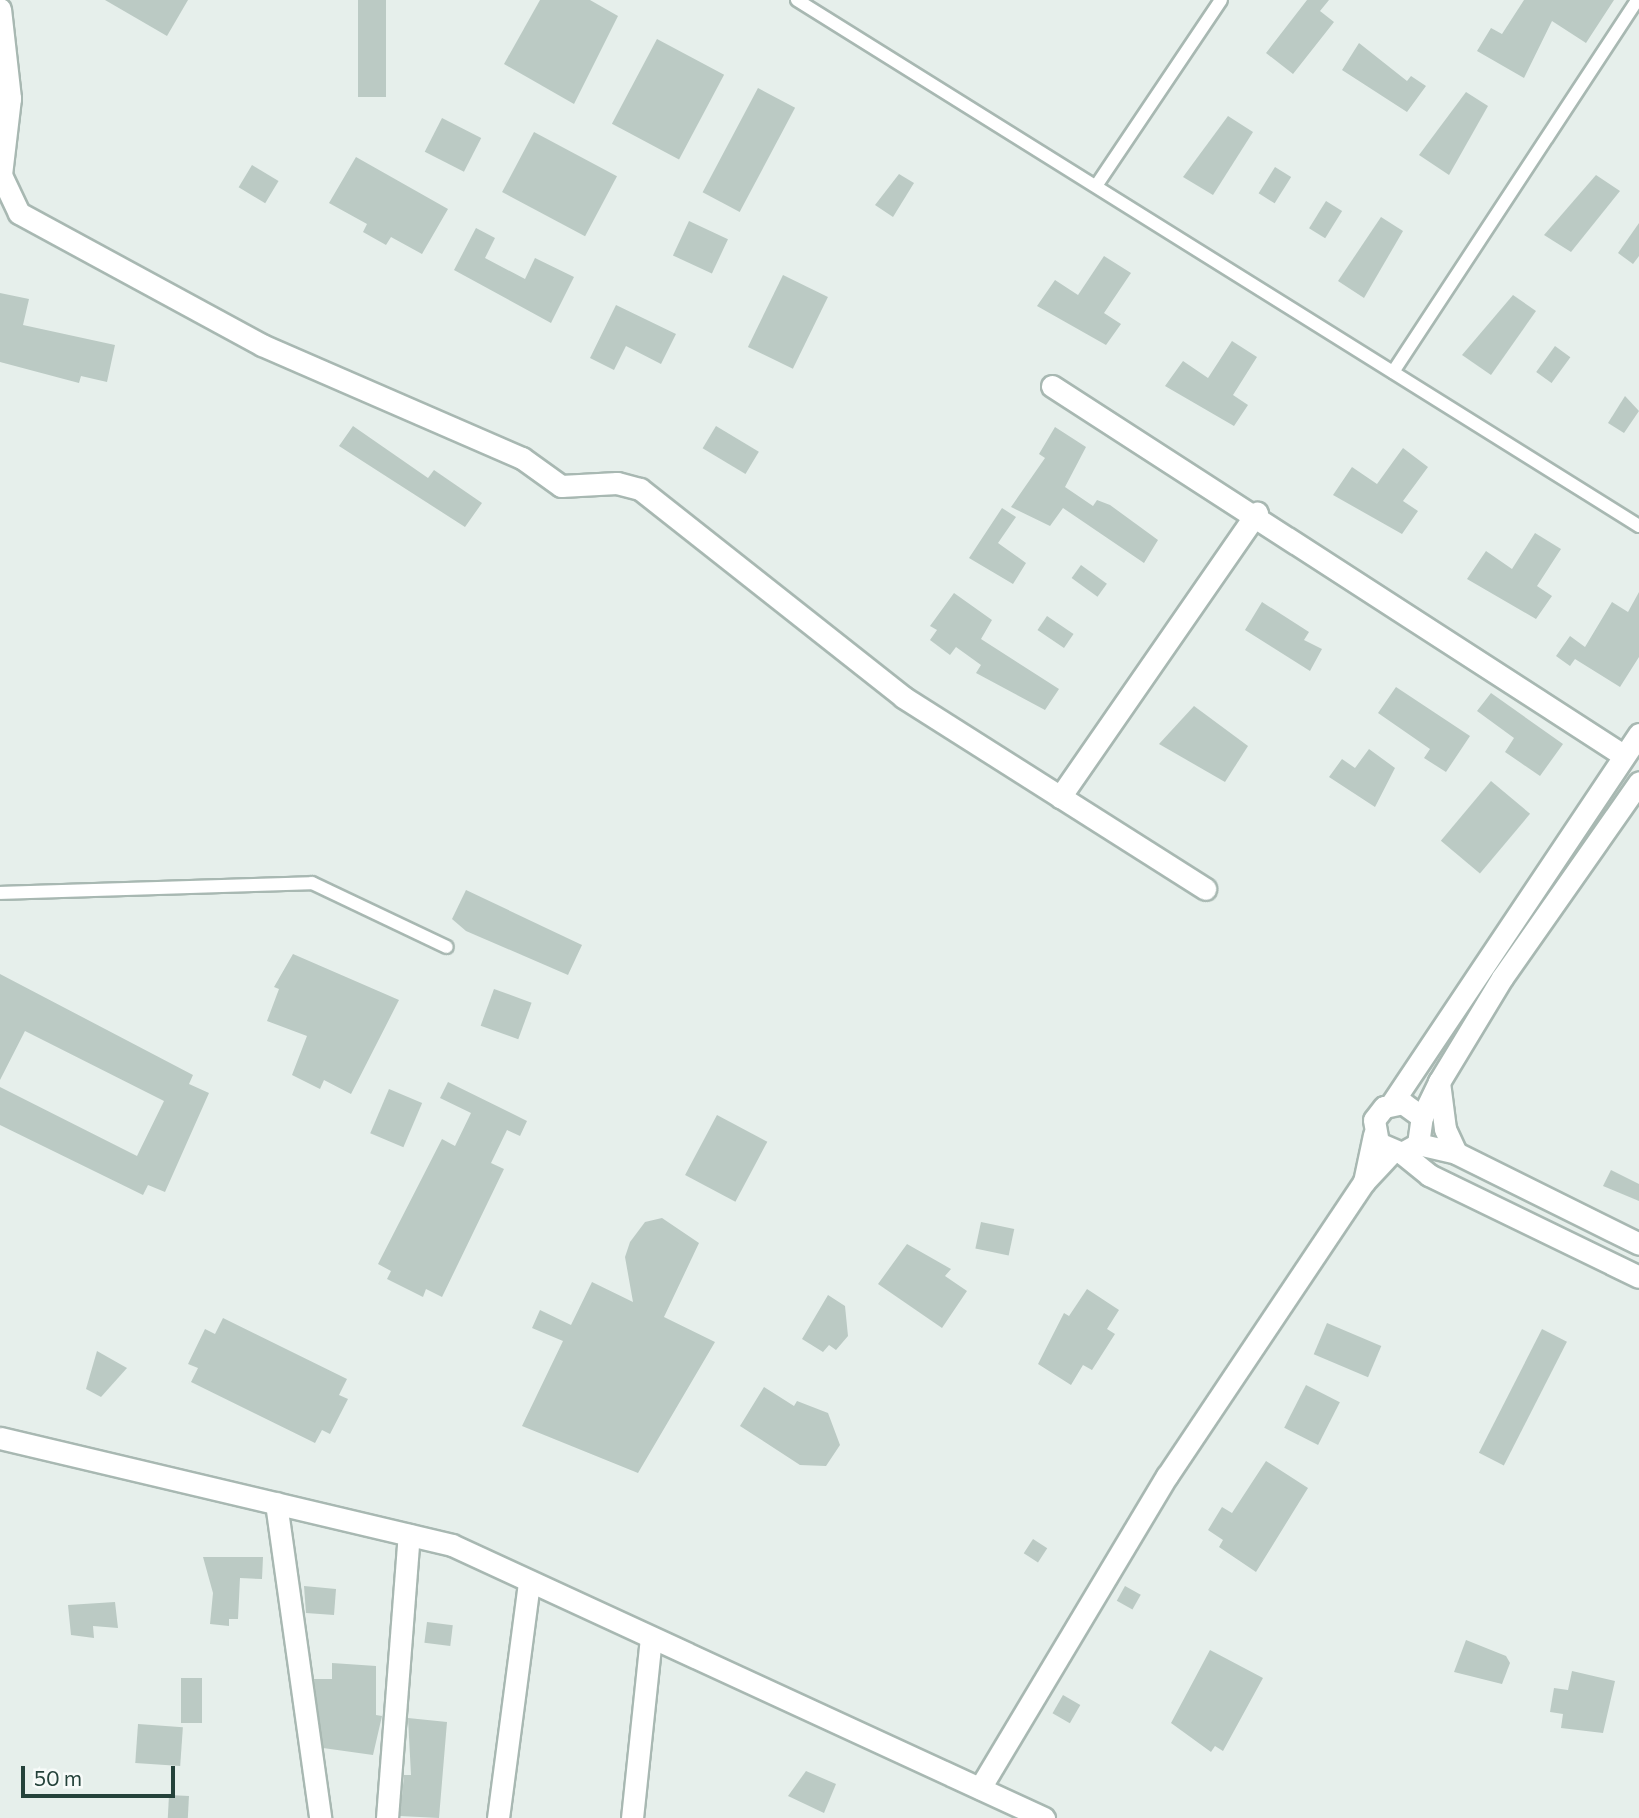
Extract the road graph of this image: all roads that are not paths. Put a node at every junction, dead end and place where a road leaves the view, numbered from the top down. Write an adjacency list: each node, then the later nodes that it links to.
1 (797, 0): 5 (lane)
2 (1221, 0): 5 (lane)
3 (1637, 0): 6 (lane)
4 (0, 9): 13 (street)
5 (1096, 186): 6 (lane)
6 (1393, 372): 9 (lane)
7 (1052, 386): 8 (street)
8 (1257, 513): 11 (street); 13 (street)
9 (1639, 526)
10 (1639, 734): 11 (street)
11 (1623, 755): 18 (street)
12 (1639, 782): 17 (street)
13 (1060, 797): 14 (street)
14 (1205, 889)
15 (0, 893): 16 (lane)
16 (447, 947)
17 (1439, 1082): 19 (street); 22 (street)
18 (1392, 1103): 19 (street); 20 (street)
19 (1422, 1117): 21 (street)
20 (1374, 1135): 21 (street); 23 (street)
21 (1404, 1150): 22 (street); 23 (street); 25 (street)
22 (1456, 1153): 24 (street)
23 (1364, 1182): 31 (street)
24 (1639, 1244)
25 (1639, 1277)
26 (0, 1438): 27 (street)
27 (276, 1503): 28 (street); 32 (street)
28 (409, 1535): 29 (street); 33 (street)
29 (529, 1581): 30 (street); 34 (street)
30 (652, 1638): 31 (street); 35 (street)
31 (980, 1788): 36 (street)
32 (320, 1818)
33 (387, 1818)
34 (498, 1818)
35 (632, 1818)
36 (1044, 1818)

